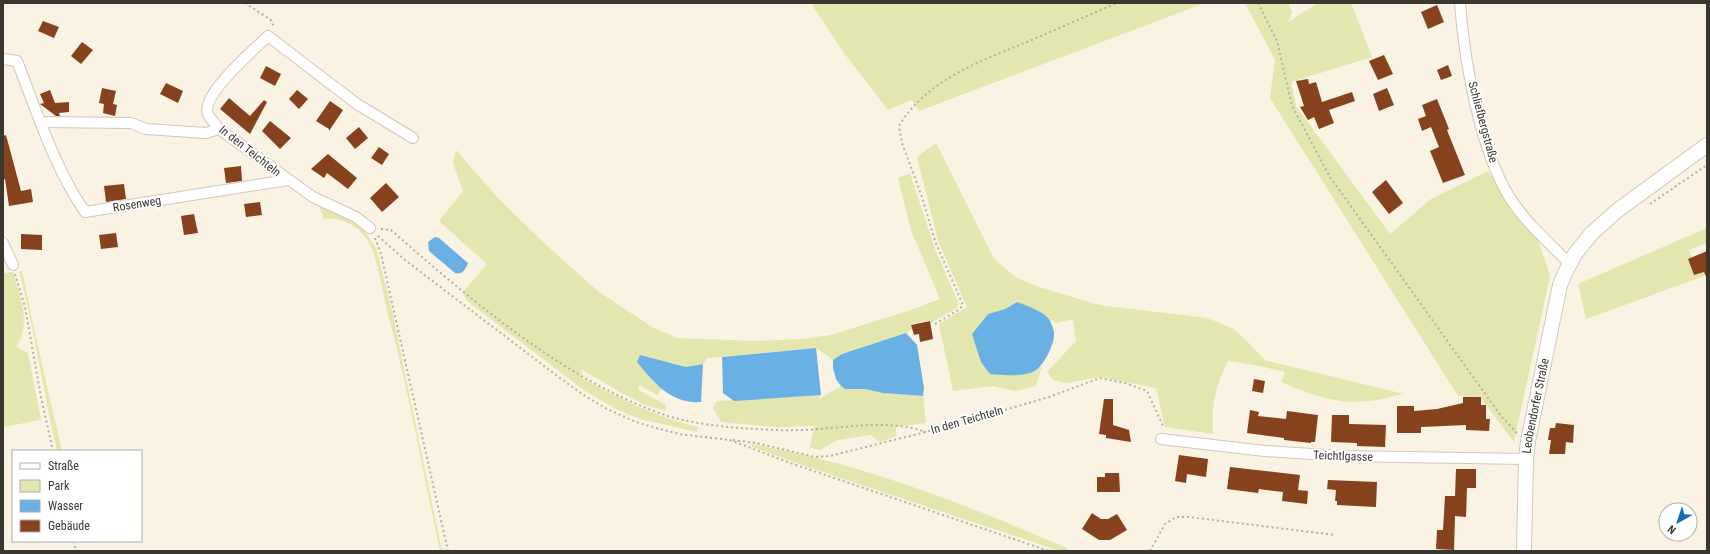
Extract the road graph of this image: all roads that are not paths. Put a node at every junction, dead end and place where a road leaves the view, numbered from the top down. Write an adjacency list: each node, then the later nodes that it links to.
1 (1460, 3): 10 (street, Schliefbergstraße)
2 (3, 58): 3 (street, Rosenweg)
3 (41, 122): 4 (street); 7 (street, Rosenweg)
4 (219, 129): 5 (street, In den Teichteln); 7 (street, In den Teichteln)
5 (413, 138)
6 (1707, 145): 10 (main road, Leobendorfer Straße)
7 (288, 180): 8 (street, In den Teichteln)
8 (370, 228)
9 (3, 243): 11 (street)
10 (1569, 263): 13 (main road, Leobendorfer Straße)
11 (13, 265)
12 (1165, 440): 13 (street, Teichtlgasse)
13 (1526, 459): 14 (main road, Leobendorfer Straße)
14 (1524, 551)

